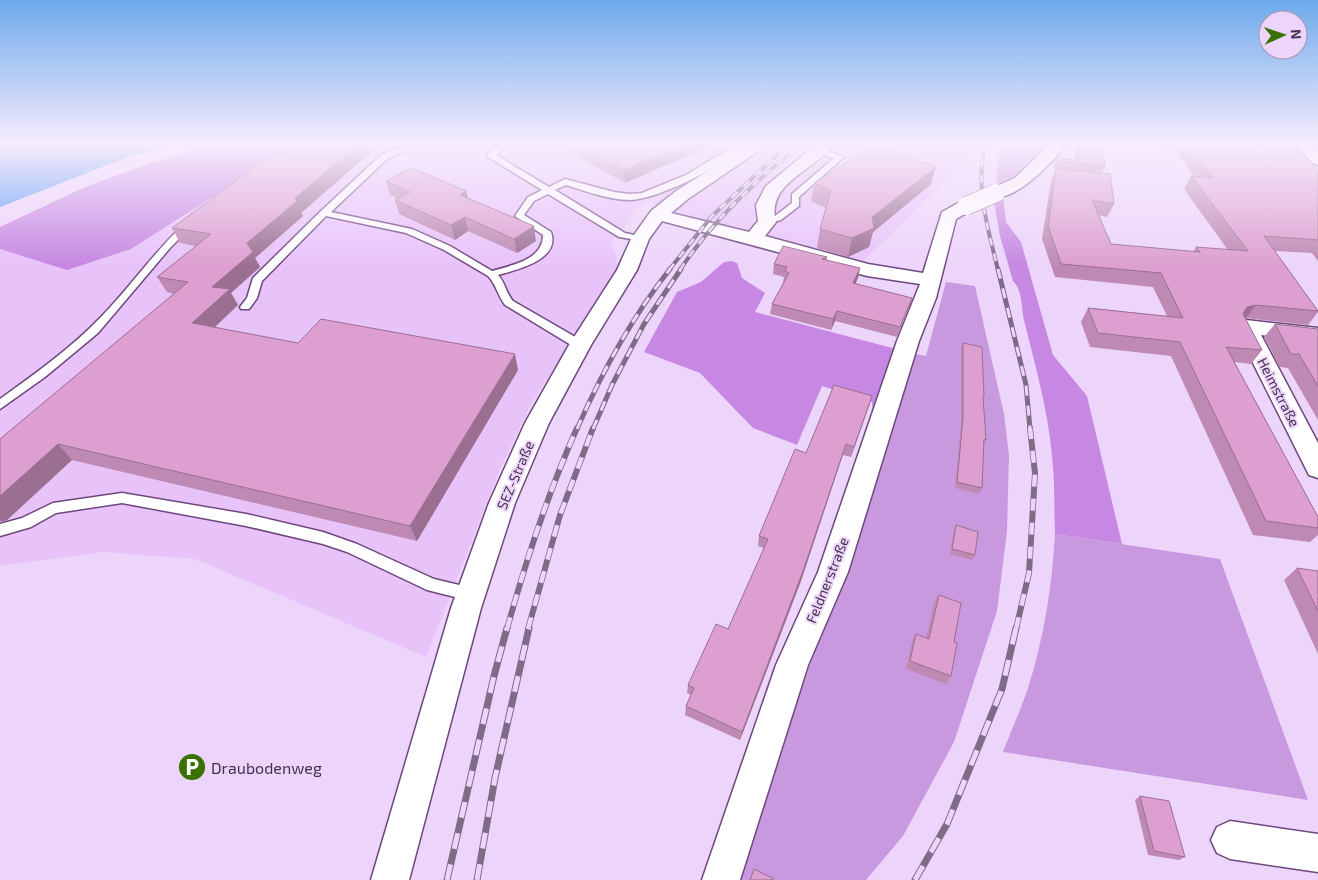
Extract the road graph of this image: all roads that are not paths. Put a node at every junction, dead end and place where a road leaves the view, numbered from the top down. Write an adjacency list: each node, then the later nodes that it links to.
1 (355, 184): 11 (lane)
2 (539, 184): 10 (lane)
3 (561, 184): 10 (lane)
4 (573, 184): 5 (lane)
5 (673, 184)
6 (699, 184): 12 (street, SEZ-Straße)
7 (779, 184): 14 (street)
8 (809, 184): 14 (lane)
9 (1017, 184): 18 (street, Feldnerstraße, bridge)
10 (549, 190): 16 (lane); 17 (lane)
11 (324, 213): 17 (lane); 19 (lane)
12 (656, 215): 15 (street); 16 (street, SEZ-Straße)
13 (197, 218): 22 (lane)
14 (767, 222): 15 (street)
15 (754, 239): 18 (street)
16 (640, 240): 21 (street, SEZ-Straße)
17 (491, 274): 21 (lane)
18 (930, 280): 29 (street, Feldnerstraße)
19 (245, 307)
20 (1318, 335): 23 (street, Heimstraße)
21 (580, 345): 25 (street, SEZ-Straße)
22 (0, 405)
23 (1318, 468)
24 (0, 530): 25 (lane)
25 (472, 594): 28 (street, SEZ-Straße)
26 (1230, 840): 27 (street)
27 (1318, 853)
28 (390, 880)
29 (721, 880)

